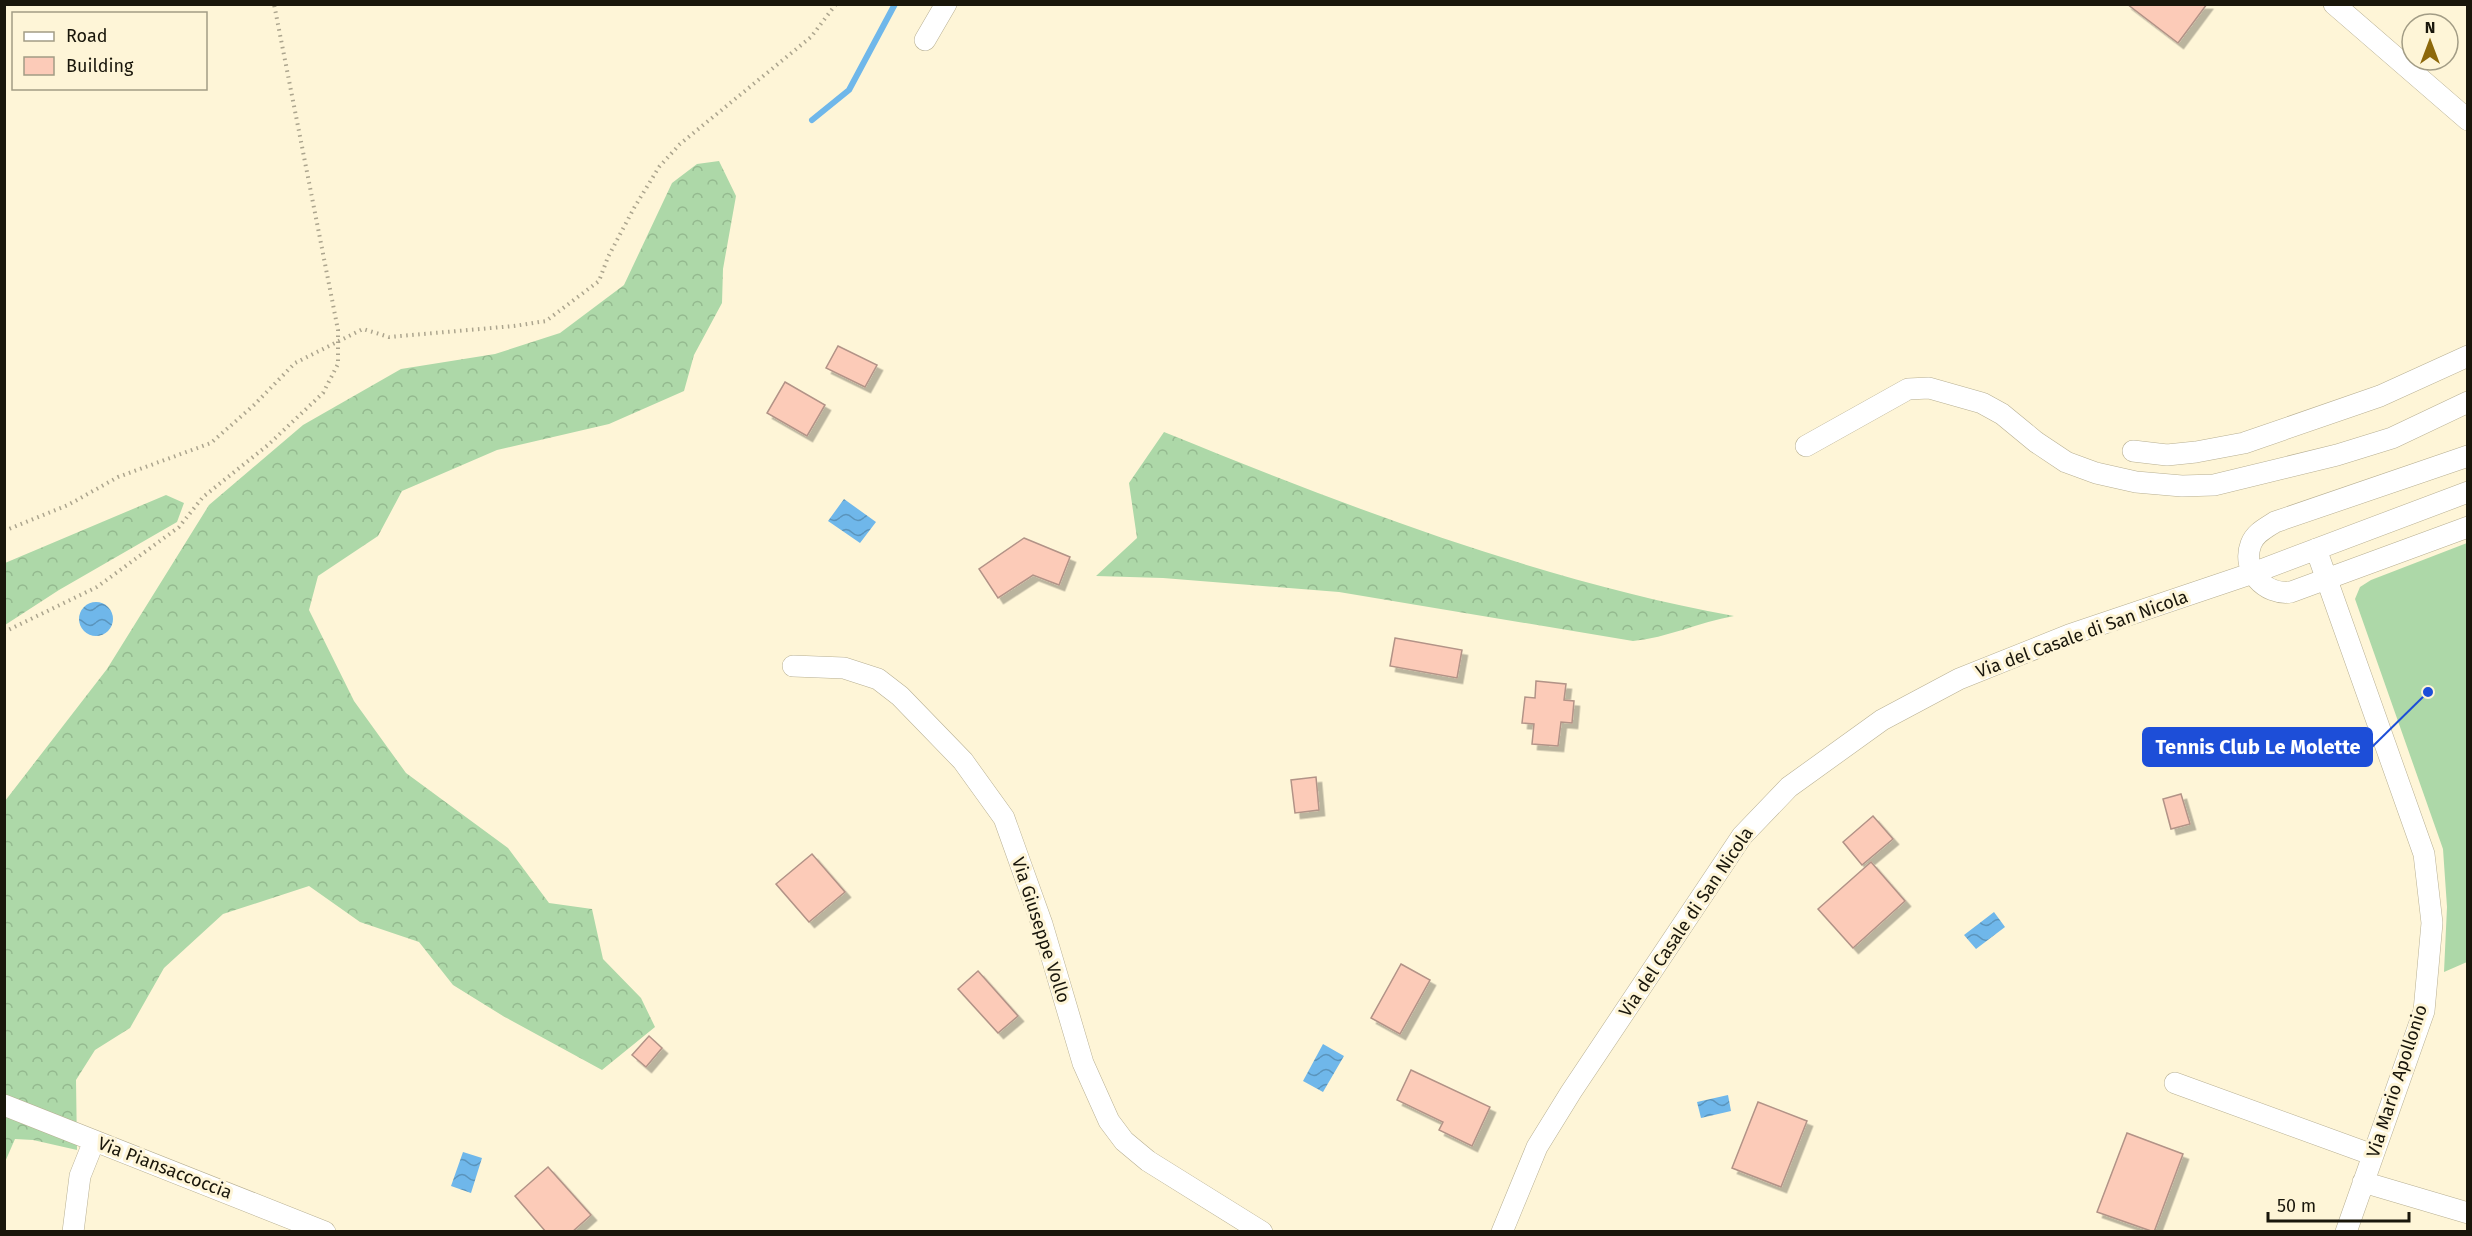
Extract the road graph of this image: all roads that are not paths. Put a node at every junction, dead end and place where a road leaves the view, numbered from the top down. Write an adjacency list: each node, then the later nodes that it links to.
1 (946, 4): 3 (street)
2 (2334, 4): 4 (street)
3 (925, 40)
4 (2468, 120)
5 (2468, 356): 8 (street)
6 (2468, 402): 7 (street)
7 (1806, 446)
8 (2133, 451)
9 (2468, 456): 13 (street)
10 (2468, 492): 12 (street, Via del Casale di San Nicola)
11 (2468, 527): 14 (street)
12 (2316, 549): 13 (street, Via del Casale di San Nicola); 14 (street, Via Mario Apollonio)
13 (2253, 573): 14 (street); 25 (street, Via del Casale di San Nicola)
14 (2326, 579): 19 (street, Via Mario Apollonio)
15 (793, 666): 24 (street, Via Giuseppe Vollo)
16 (2175, 1083): 19 (street)
17 (4, 1106): 18 (street, Via Piansaccoccia)
18 (94, 1141): 22 (street); 23 (street, Via Piansaccoccia)
19 (2373, 1155): 20 (street, Via Mario Apollonio)
20 (2363, 1182): 21 (street); 26 (street, Via Mario Apollonio)
21 (2468, 1213)
22 (72, 1232)
23 (325, 1232)
24 (1263, 1232)
25 (1502, 1232)
26 (2346, 1232)

